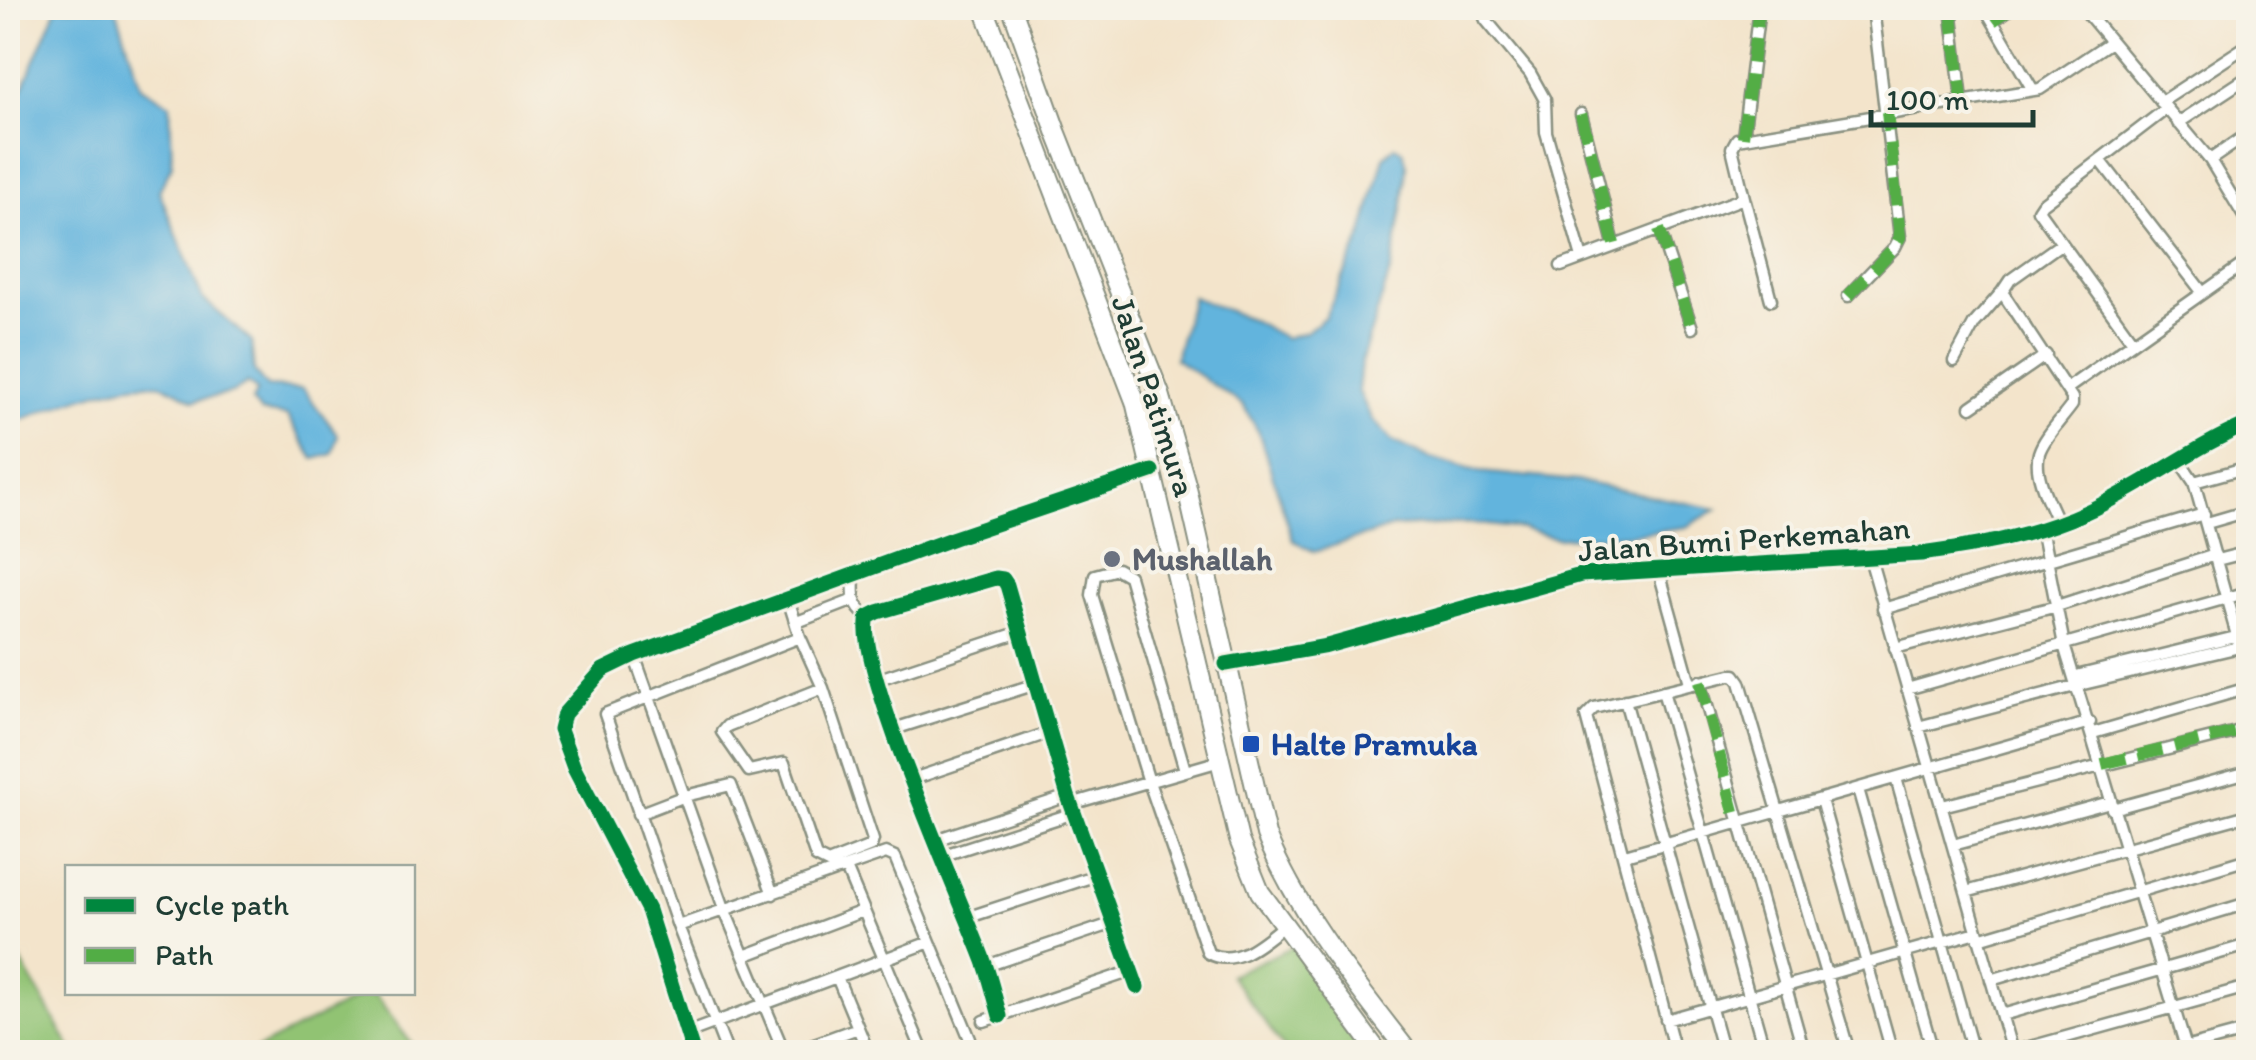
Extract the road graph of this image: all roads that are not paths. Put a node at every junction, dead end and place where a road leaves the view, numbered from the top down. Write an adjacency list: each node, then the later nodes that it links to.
1 (984, 8): 46 (highway, Jalan Patimura)
2 (1012, 8): 72 (highway, Jalan Patimura)
3 (1481, 8): 30 (street)
4 (1759, 8): 5 (street); 22 (street)
5 (1772, 8)
6 (1873, 8): 18 (street)
7 (1950, 8): 16 (street)
8 (1985, 8): 11 (street)
9 (2011, 8): 11 (street)
10 (2083, 8): 12 (street)
11 (1993, 21): 15 (street)
12 (2109, 43): 15 (street); 17 (street)
13 (2248, 45): 17 (street)
14 (2248, 77): 20 (street)
15 (2033, 90): 16 (street)
16 (1962, 100): 18 (street)
17 (2164, 105): 20 (street); 24 (street)
18 (1887, 112): 22 (street); 35 (street)
19 (1582, 114): 29 (street)
20 (2178, 123): 23 (street)
21 (2248, 134): 23 (street)
22 (1744, 137): 25 (street)
23 (2210, 160): 26 (street)
24 (2100, 161): 28 (street); 34 (street)
25 (1744, 198): 27 (street); 36 (street)
26 (2248, 223)
27 (1658, 229): 29 (street); 37 (street)
28 (2062, 243): 33 (street); 38 (street)
29 (1614, 244): 30 (street)
30 (1582, 258): 32 (street)
31 (2248, 261): 34 (street)
32 (1562, 266)
33 (2002, 292): 39 (street); 40 (street)
34 (2203, 293): 38 (street)
35 (1848, 296)
36 (1772, 300)
37 (1692, 328)
38 (2134, 342): 41 (street)
39 (2046, 355): 41 (street); 42 (street)
40 (1954, 362)
41 (2068, 388): 50 (street)
42 (1972, 407)
43 (2248, 424): 44 (street, Jalan Bumi Perkemahan)
44 (2179, 460): 47 (street); 50 (street, Jalan Bumi Perkemahan)
45 (2248, 467): 47 (street)
46 (1152, 471): 57 (street); 89 (highway, Jalan Patimura)
47 (2194, 482): 49 (street)
48 (2248, 511): 49 (street)
49 (2205, 518): 54 (street); 55 (street)
50 (2058, 524): 51 (street, Jalan Bumi Perkemahan)
51 (2041, 528): 53 (street, Jalan Bumi Perkemahan); 55 (street)
52 (2248, 552): 54 (street)
53 (1870, 558): 56 (street, Jalan Bumi Perkemahan); 63 (street)
54 (2216, 558): 60 (street); 62 (street)
55 (2048, 562): 62 (street); 63 (street)
56 (1658, 568): 72 (street, Jalan Bumi Perkemahan); 76 (street)
57 (854, 576): 59 (street); 61 (street)
58 (2248, 592): 60 (street)
59 (788, 598): 65 (street); 71 (street)
60 (2228, 598): 68 (street); 69 (street)
61 (854, 600): 64 (street); 65 (street)
62 (2057, 606): 69 (street); 70 (street)
63 (1883, 609): 70 (street)
64 (868, 617): 66 (street); 74 (street)
65 (797, 622): 67 (street)
66 (1020, 632): 74 (street); 77 (street)
67 (800, 637): 78 (street); 82 (street)
68 (2244, 641): 73 (street); 75 (street)
69 (2064, 644): 75 (street); 80 (street)
70 (1895, 648): 80 (street)
71 (634, 654): 82 (street); 156 (street)
72 (1226, 664): 167 (highway, Jalan Patimura)
73 (2248, 675)
74 (876, 680): 86 (street)
75 (2077, 680): 84 (street); 85 (street)
76 (1695, 682): 81 (street); 103 (street); 106 (street)
77 (1036, 684): 86 (street); 88 (street)
78 (823, 688): 78 (street)
79 (2248, 688): 85 (street)
80 (1907, 689): 84 (street)
81 (1663, 691): 83 (street); 107 (street)
82 (649, 695): 98 (street); 104 (street)
83 (1625, 700): 109 (street); 112 (street)
84 (1918, 727): 91 (street)
85 (2091, 728): 90 (street); 91 (street)
86 (894, 729): 95 (street)
87 (2248, 730): 90 (street)
88 (1051, 732): 95 (street); 100 (street)
89 (1220, 760): 92 (street); 126 (highway, Jalan Patimura)
90 (2102, 764): 101 (street); 102 (street)
91 (1931, 768): 94 (street); 101 (street)
92 (1185, 770): 96 (street); 96 (street)
93 (2248, 772): 102 (street)
94 (1896, 778): 97 (street); 130 (street)
95 (912, 779): 108 (street)
96 (1149, 782): 100 (street); 126 (street)
97 (1858, 789): 99 (street); 132 (street)
98 (684, 796): 104 (street); 119 (street); 121 (street)
99 (1821, 800): 103 (street); 135 (street)
100 (1071, 804): 108 (street); 113 (street); 116 (street)
101 (1942, 806): 110 (street)
102 (2111, 806): 110 (street); 111 (street)
103 (1779, 811): 106 (street); 139 (street)
104 (638, 814): 125 (street)
105 (2248, 815): 111 (street)
106 (1738, 823): 107 (street); 142 (street)
107 (1703, 833): 109 (street); 145 (street)
108 (934, 840): 113 (street)
109 (1664, 844): 112 (street); 147 (street)
110 (1952, 845): 117 (street)
111 (2125, 850): 117 (street); 118 (street)
112 (1625, 855): 151 (street)
113 (941, 856): 123 (street)
114 (2248, 859): 118 (street)
115 (846, 868): 119 (street); 122 (street); 129 (street)
116 (1097, 875): 123 (street); 124 (street)
117 (1966, 892): 128 (street)
118 (2137, 892): 127 (street); 128 (street)
119 (773, 894): 121 (street)
120 (2248, 903): 127 (street)
121 (725, 912): 125 (street); 133 (street)
122 (863, 912): 133 (street); 134 (street)
123 (966, 918): 136 (street)
124 (1114, 923): 136 (street); 138 (street)
125 (678, 926): 153 (street)
126 (1284, 926): 166 (highway, Jalan Patimura)
127 (2150, 932): 137 (street); 141 (street)
128 (1978, 936): 130 (street); 141 (street)
129 (930, 942): 134 (street); 165 (street)
130 (1942, 942): 132 (street); 175 (street)
131 (2248, 945): 137 (street)
132 (1904, 952): 135 (street); 174 (street)
133 (744, 956): 146 (street)
134 (884, 960): 140 (street); 164 (street)
135 (1867, 963): 139 (street); 173 (street)
136 (986, 966): 150 (street)
137 (2162, 970): 148 (street); 149 (street)
138 (1132, 971): 144 (street); 150 (street)
139 (1826, 974): 142 (street); 172 (street)
140 (837, 977): 146 (street); 154 (street)
141 (1991, 980): 149 (street)
142 (1786, 986): 145 (street); 171 (street)
143 (2247, 987): 148 (street)
144 (1138, 988)
145 (1749, 996): 147 (street); 170 (street)
146 (764, 1005): 153 (street); 161 (street)
147 (1711, 1007): 151 (street); 169 (street)
148 (2173, 1007): 157 (street); 176 (street)
149 (2002, 1015): 176 (street)
150 (1000, 1016): 152 (street)
151 (1666, 1020): 168 (street)
152 (984, 1021)
153 (716, 1023): 156 (street); 160 (street)
154 (858, 1028): 162 (street); 163 (street)
155 (2248, 1031): 158 (street)
156 (687, 1033): 159 (street)
157 (2186, 1048): 158 (street); 177 (street)
158 (2204, 1048)
159 (693, 1052)
160 (728, 1052)
161 (784, 1052)
162 (792, 1052)
163 (868, 1052)
164 (923, 1052)
165 (952, 1052)
166 (1378, 1052)
167 (1408, 1052)
168 (1675, 1052)
169 (1722, 1052)
170 (1765, 1052)
171 (1804, 1052)
172 (1848, 1052)
173 (1892, 1052)
174 (1933, 1052)
175 (1973, 1052)
176 (2012, 1052)
177 (2170, 1052)

